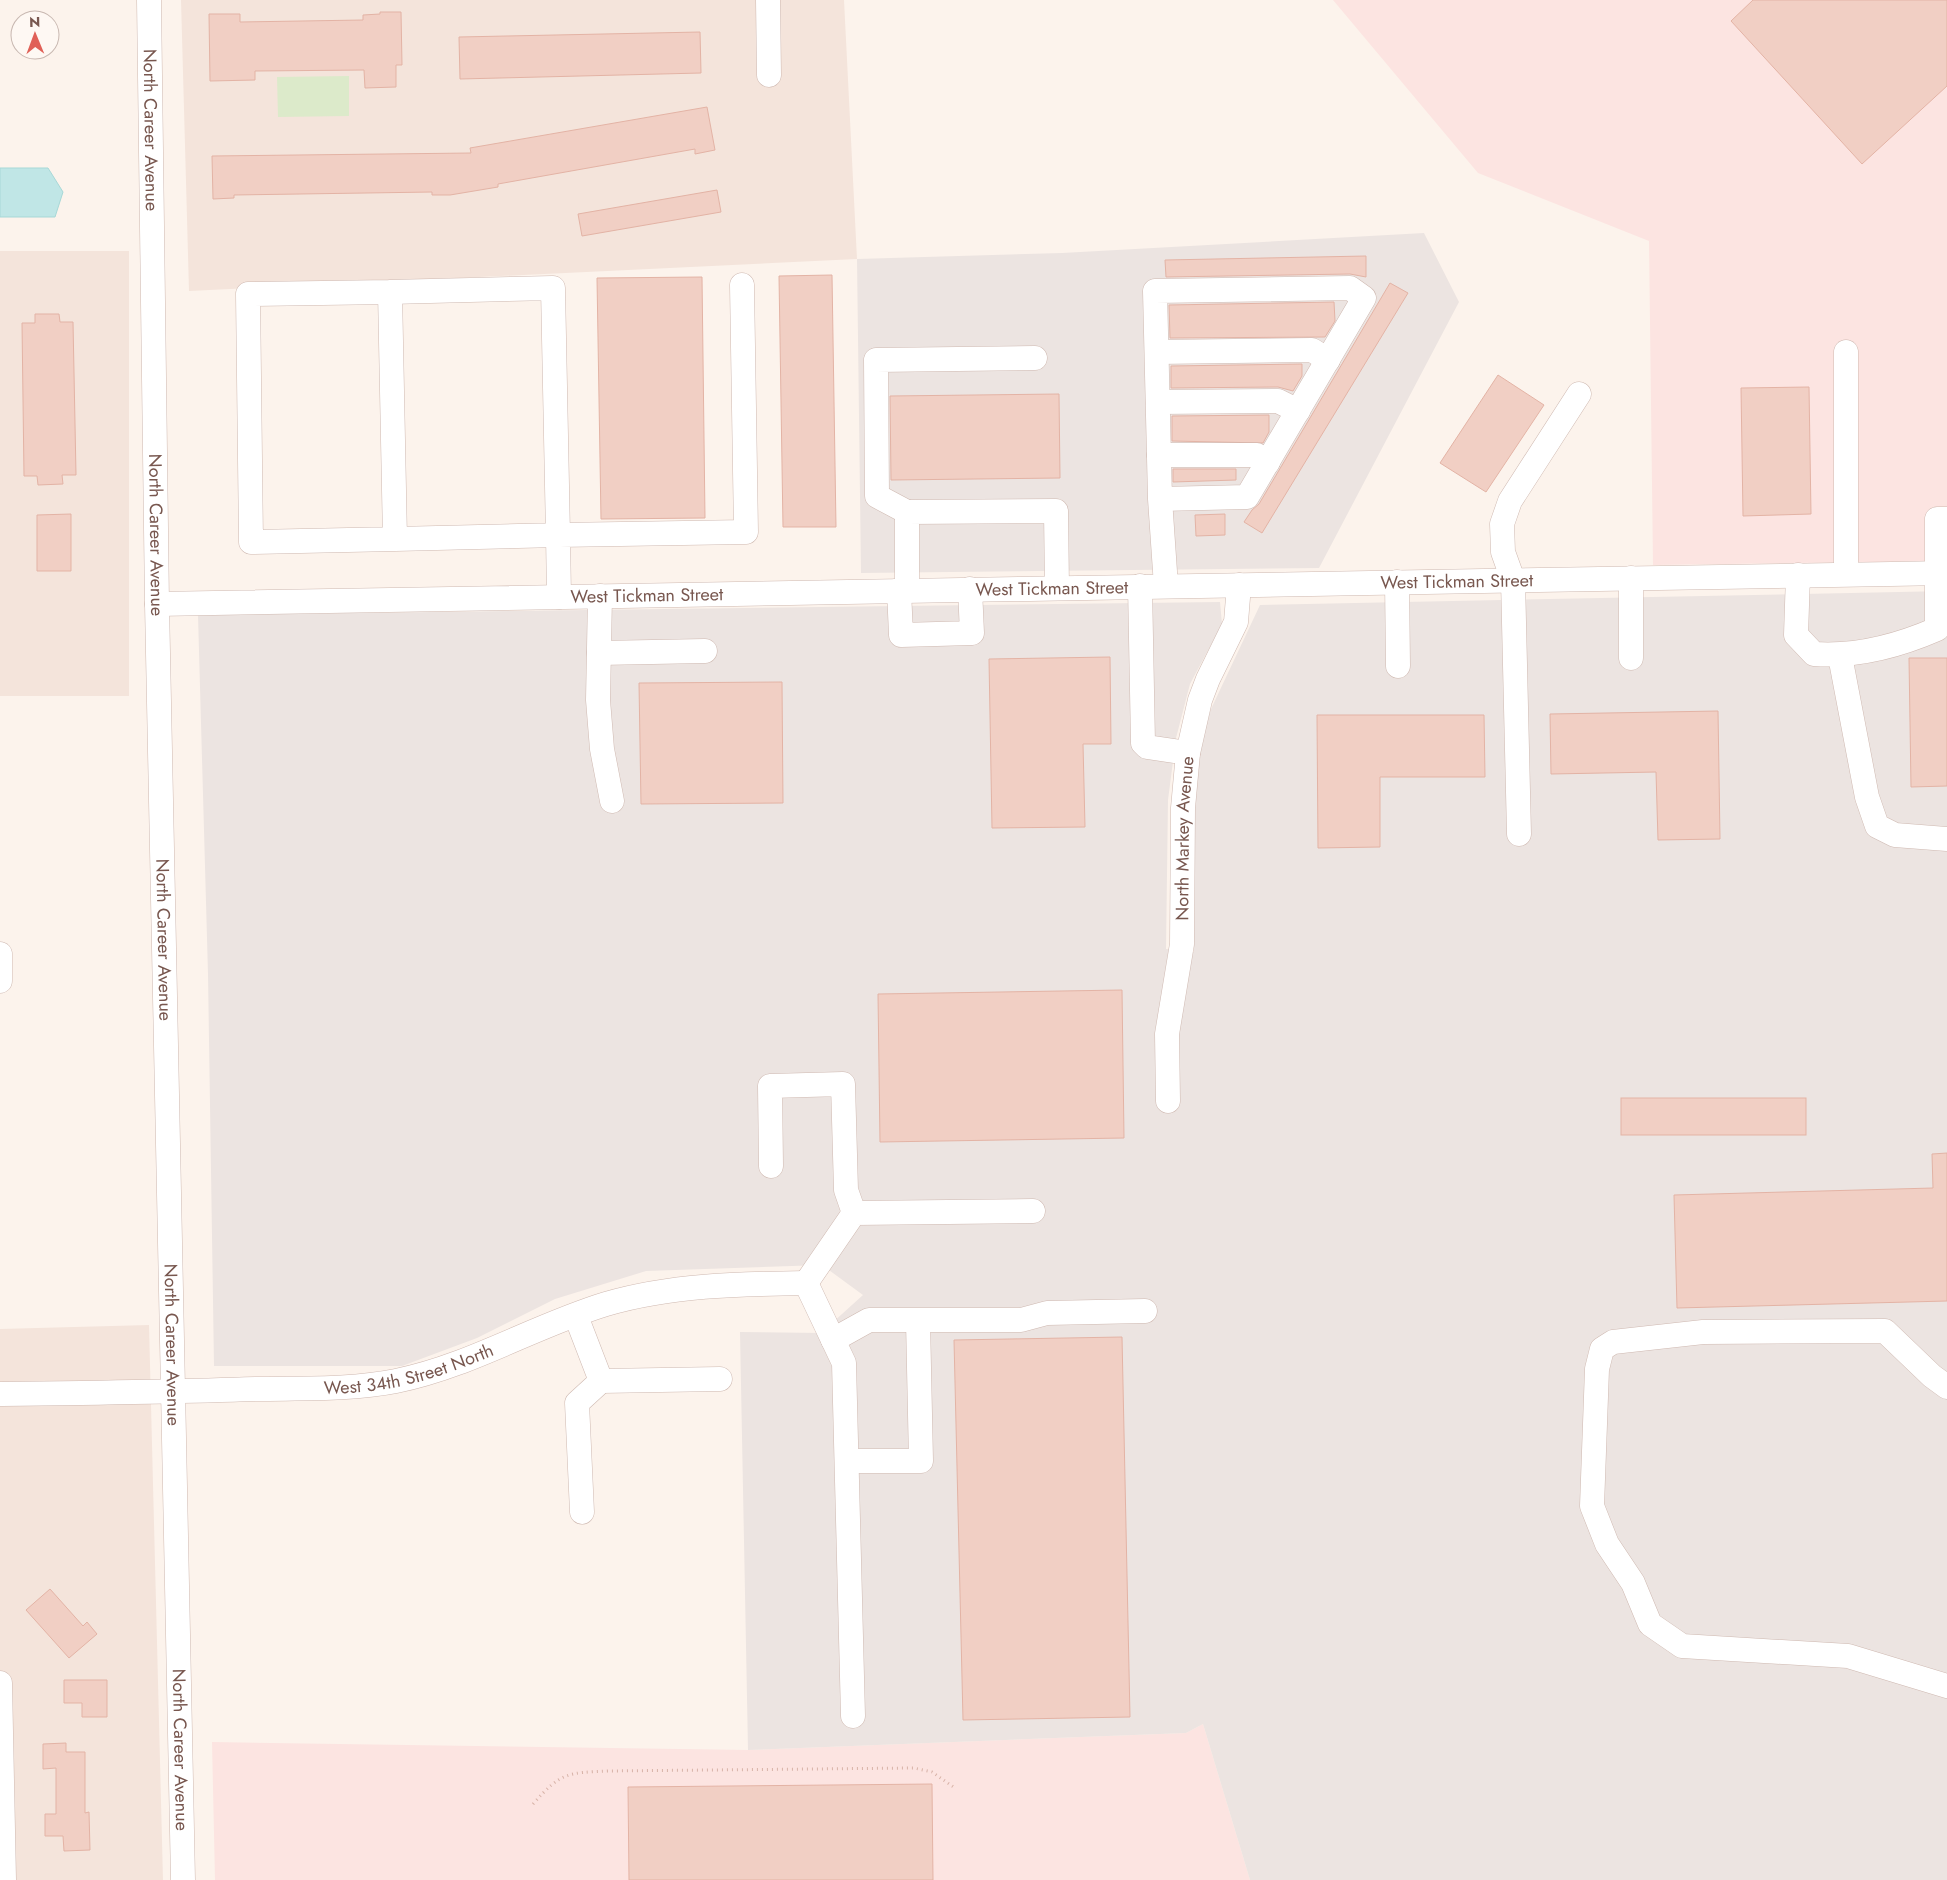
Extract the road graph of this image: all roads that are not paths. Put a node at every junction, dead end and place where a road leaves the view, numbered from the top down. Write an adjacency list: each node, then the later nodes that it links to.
1 (149, 0): 34 (street, North Career Avenue)
2 (768, 0): 3 (street)
3 (769, 75)
4 (742, 285): 18 (street)
5 (390, 292): 18 (street); 19 (street); 19 (street)
6 (1157, 352): 9 (street); 9 (street); 11 (street)
7 (1846, 352): 21 (street)
8 (1035, 358): 16 (street)
9 (1328, 360): 12 (street)
10 (1579, 394): 24 (street)
11 (1158, 402): 12 (street); 13 (street)
12 (1298, 411): 14 (street)
13 (1159, 455): 14 (street); 15 (street)
14 (1268, 462): 15 (street)
15 (1160, 499): 28 (street)
16 (907, 512): 29 (street); 31 (street)
17 (1947, 520): 20 (street)
18 (558, 535): 19 (street); 32 (street)
19 (395, 538)
20 (1942, 573): 21 (street, West Tickman Street); 35 (street)
21 (1846, 574): 22 (street, West Tickman Street)
22 (1798, 575): 23 (street, West Tickman Street); 38 (street)
23 (1631, 578): 24 (street, West Tickman Street); 39 (street)
24 (1513, 580): 25 (street, West Tickman Street); 43 (street)
25 (1397, 582): 26 (street, West Tickman Street); 40 (street)
26 (1239, 585): 28 (street, West Tickman Street); 41 (street, North Markey Avenue)
27 (1140, 586): 28 (street, West Tickman Street); 29 (street, West Tickman Street); 41 (street)
28 (1166, 586)
29 (1057, 588): 30 (street, West Tickman Street)
30 (970, 589): 31 (street, West Tickman Street); 31 (street)
31 (903, 590): 33 (street, West Tickman Street)
32 (559, 596): 33 (street, West Tickman Street); 34 (street, West Tickman Street)
33 (600, 596): 37 (street)
34 (156, 604): 59 (street, North Career Avenue)
35 (1942, 629): 38 (street)
36 (705, 651): 37 (street)
37 (599, 653): 42 (street)
38 (1840, 656): 44 (street)
39 (1631, 658)
40 (1398, 666)
41 (1188, 753): 47 (street, North Markey Avenue)
42 (612, 801)
43 (1519, 834)
44 (1947, 839)
45 (0, 954): 46 (street)
46 (0, 982)
47 (1168, 1101)
48 (770, 1166): 50 (street)
49 (1033, 1211): 50 (street)
50 (854, 1214): 51 (street)
51 (806, 1284): 53 (street, West 34th Street North); 55 (street)
52 (1145, 1311): 54 (street)
53 (576, 1316): 57 (street); 59 (street, West 34th Street North)
54 (918, 1321): 55 (street); 61 (street)
55 (834, 1340): 61 (street)
56 (720, 1379): 57 (street)
57 (601, 1381): 62 (street)
58 (1947, 1387): 64 (street)
59 (173, 1392): 60 (street, West 34th Street North); 67 (street, North Career Avenue)
60 (0, 1394)
61 (847, 1461): 65 (street)
62 (582, 1512)
63 (0, 1683): 66 (street)
64 (1947, 1686)
65 (853, 1716)
66 (4, 1880)
67 (183, 1880)

